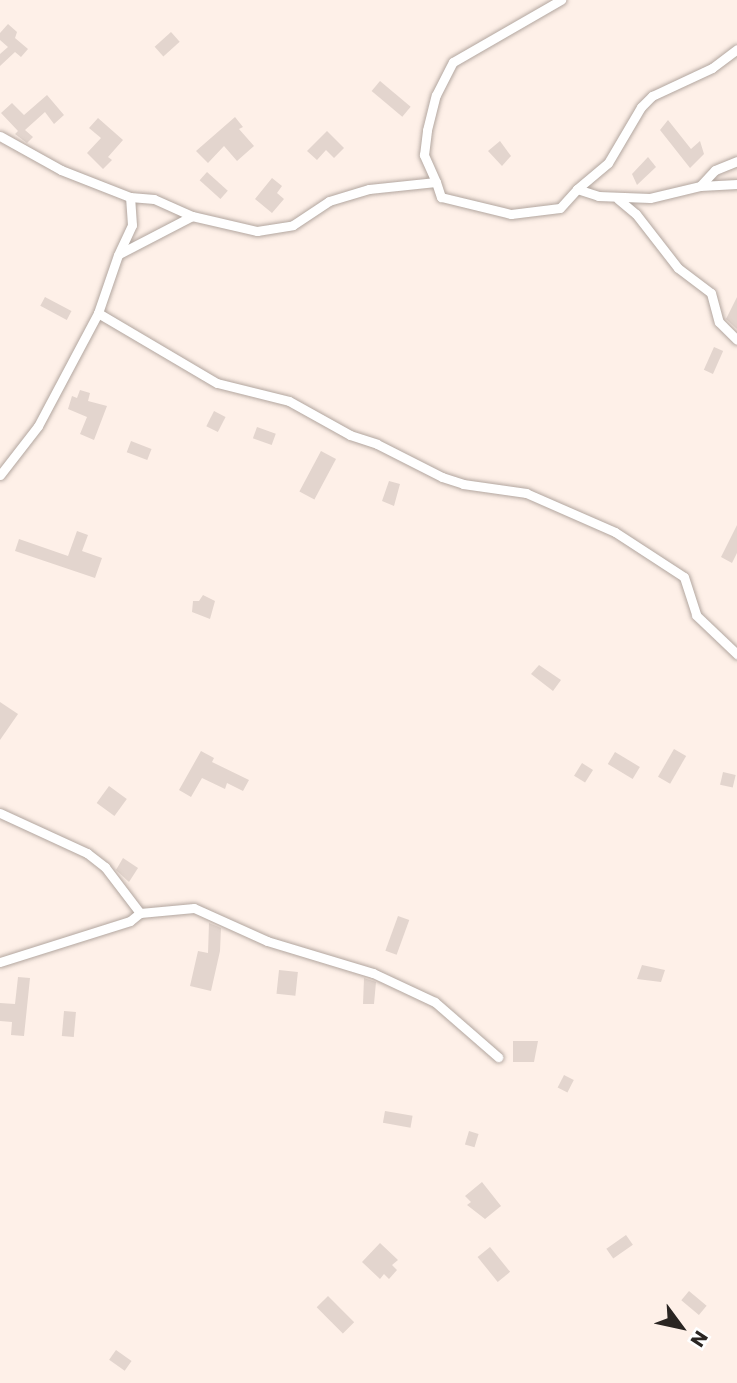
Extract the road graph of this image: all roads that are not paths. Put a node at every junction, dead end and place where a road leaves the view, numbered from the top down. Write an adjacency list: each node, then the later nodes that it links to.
1 (561, 0): 5 (street)
2 (737, 49): 8 (street)
3 (0, 136): 9 (street)
4 (737, 161): 7 (street)
5 (436, 182): 8 (street); 11 (street)
6 (737, 184): 7 (street)
7 (700, 186): 10 (street)
8 (577, 189): 10 (street)
9 (130, 197): 11 (street); 12 (street)
10 (618, 199): 14 (street)
11 (192, 216): 12 (street)
12 (118, 255): 13 (street)
13 (98, 313): 15 (street); 16 (street)
14 (737, 340)
15 (0, 475)
16 (737, 654)
17 (0, 813): 18 (street)
18 (140, 913): 19 (street); 20 (street)
19 (0, 962)
20 (498, 1057)

